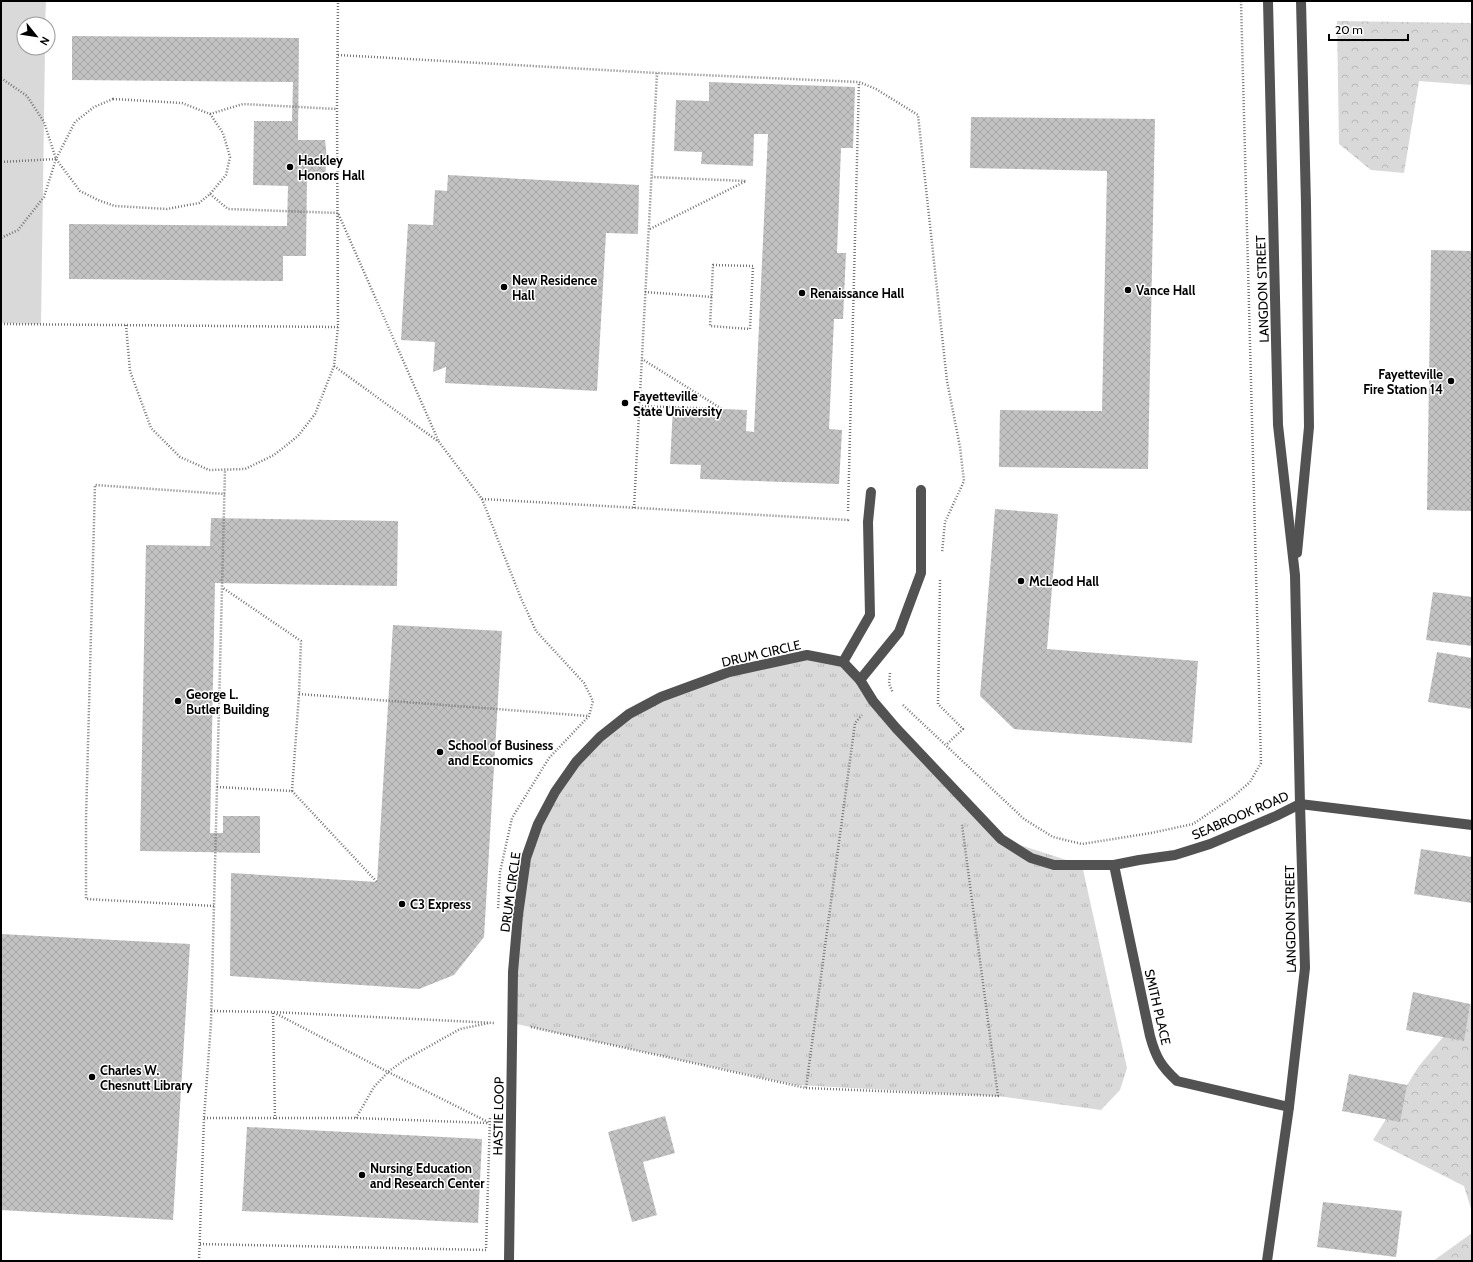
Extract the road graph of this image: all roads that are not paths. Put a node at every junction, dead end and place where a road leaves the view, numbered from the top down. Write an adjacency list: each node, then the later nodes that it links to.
1 (1268, 1): 5 (street, LANGDON STREET)
2 (1301, 1): 5 (street, LANGDON STREET)
3 (921, 490): 7 (street)
4 (870, 492): 6 (street)
5 (1295, 575): 8 (street, LANGDON STREET)
6 (843, 662): 7 (street); 11 (street, DRUM CIRCLE)
7 (860, 680): 10 (street)
8 (1300, 804): 9 (street, SEABROOK ROAD); 10 (street, SEABROOK ROAD); 12 (street, LANGDON STREET)
9 (1472, 825)
10 (1114, 866): 12 (street, SMITH PLACE)
11 (513, 972): 13 (street, HASTIE LOOP)
12 (1289, 1107): 14 (street, LANGDON STREET)
13 (509, 1261)
14 (1267, 1261)

